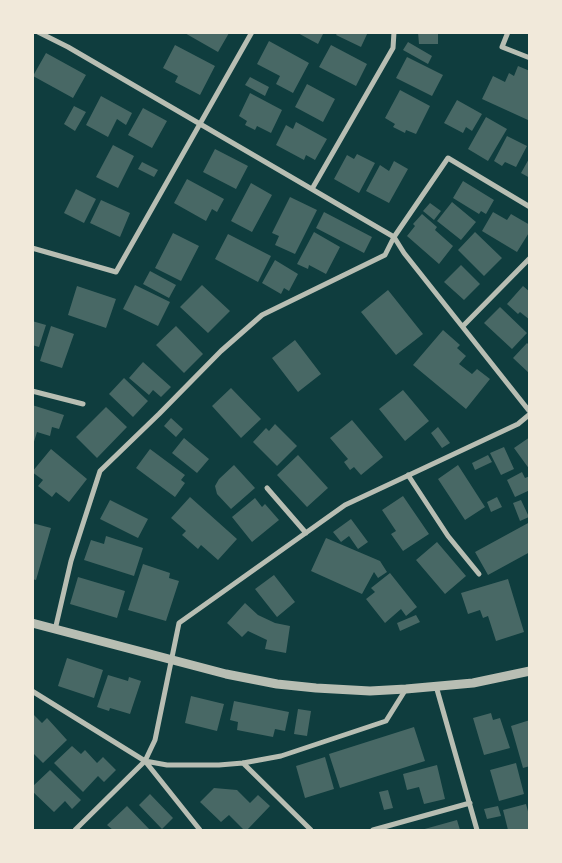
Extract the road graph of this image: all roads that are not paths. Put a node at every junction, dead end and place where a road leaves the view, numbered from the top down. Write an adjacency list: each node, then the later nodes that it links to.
1 (38, 32): 6 (street)
2 (252, 32): 6 (street)
3 (394, 32): 7 (street)
4 (508, 32): 5 (street)
5 (530, 58)
6 (200, 124): 7 (street); 10 (street)
7 (312, 189): 9 (street)
8 (530, 207): 9 (street)
9 (394, 236): 12 (street); 21 (street)
10 (32, 248)
11 (530, 258): 12 (street)
12 (463, 326): 15 (street)
13 (32, 392): 14 (street)
14 (83, 404)
15 (530, 413): 16 (street)
16 (408, 476): 18 (street); 19 (street)
17 (267, 488): 18 (street)
18 (306, 533): 22 (street)
19 (479, 574)
20 (32, 623): 21 (street)
21 (55, 630): 22 (street)
22 (172, 661): 25 (street); 27 (street)
23 (530, 671): 24 (street)
24 (436, 686): 25 (street); 29 (street)
25 (406, 689): 28 (street)
26 (32, 691): 27 (street)
27 (145, 761): 28 (street); 30 (street); 31 (street)
28 (244, 763): 32 (street)
29 (470, 803): 33 (street); 34 (street)
30 (75, 830)
31 (200, 830)
32 (311, 830)
33 (373, 830)
34 (477, 830)

